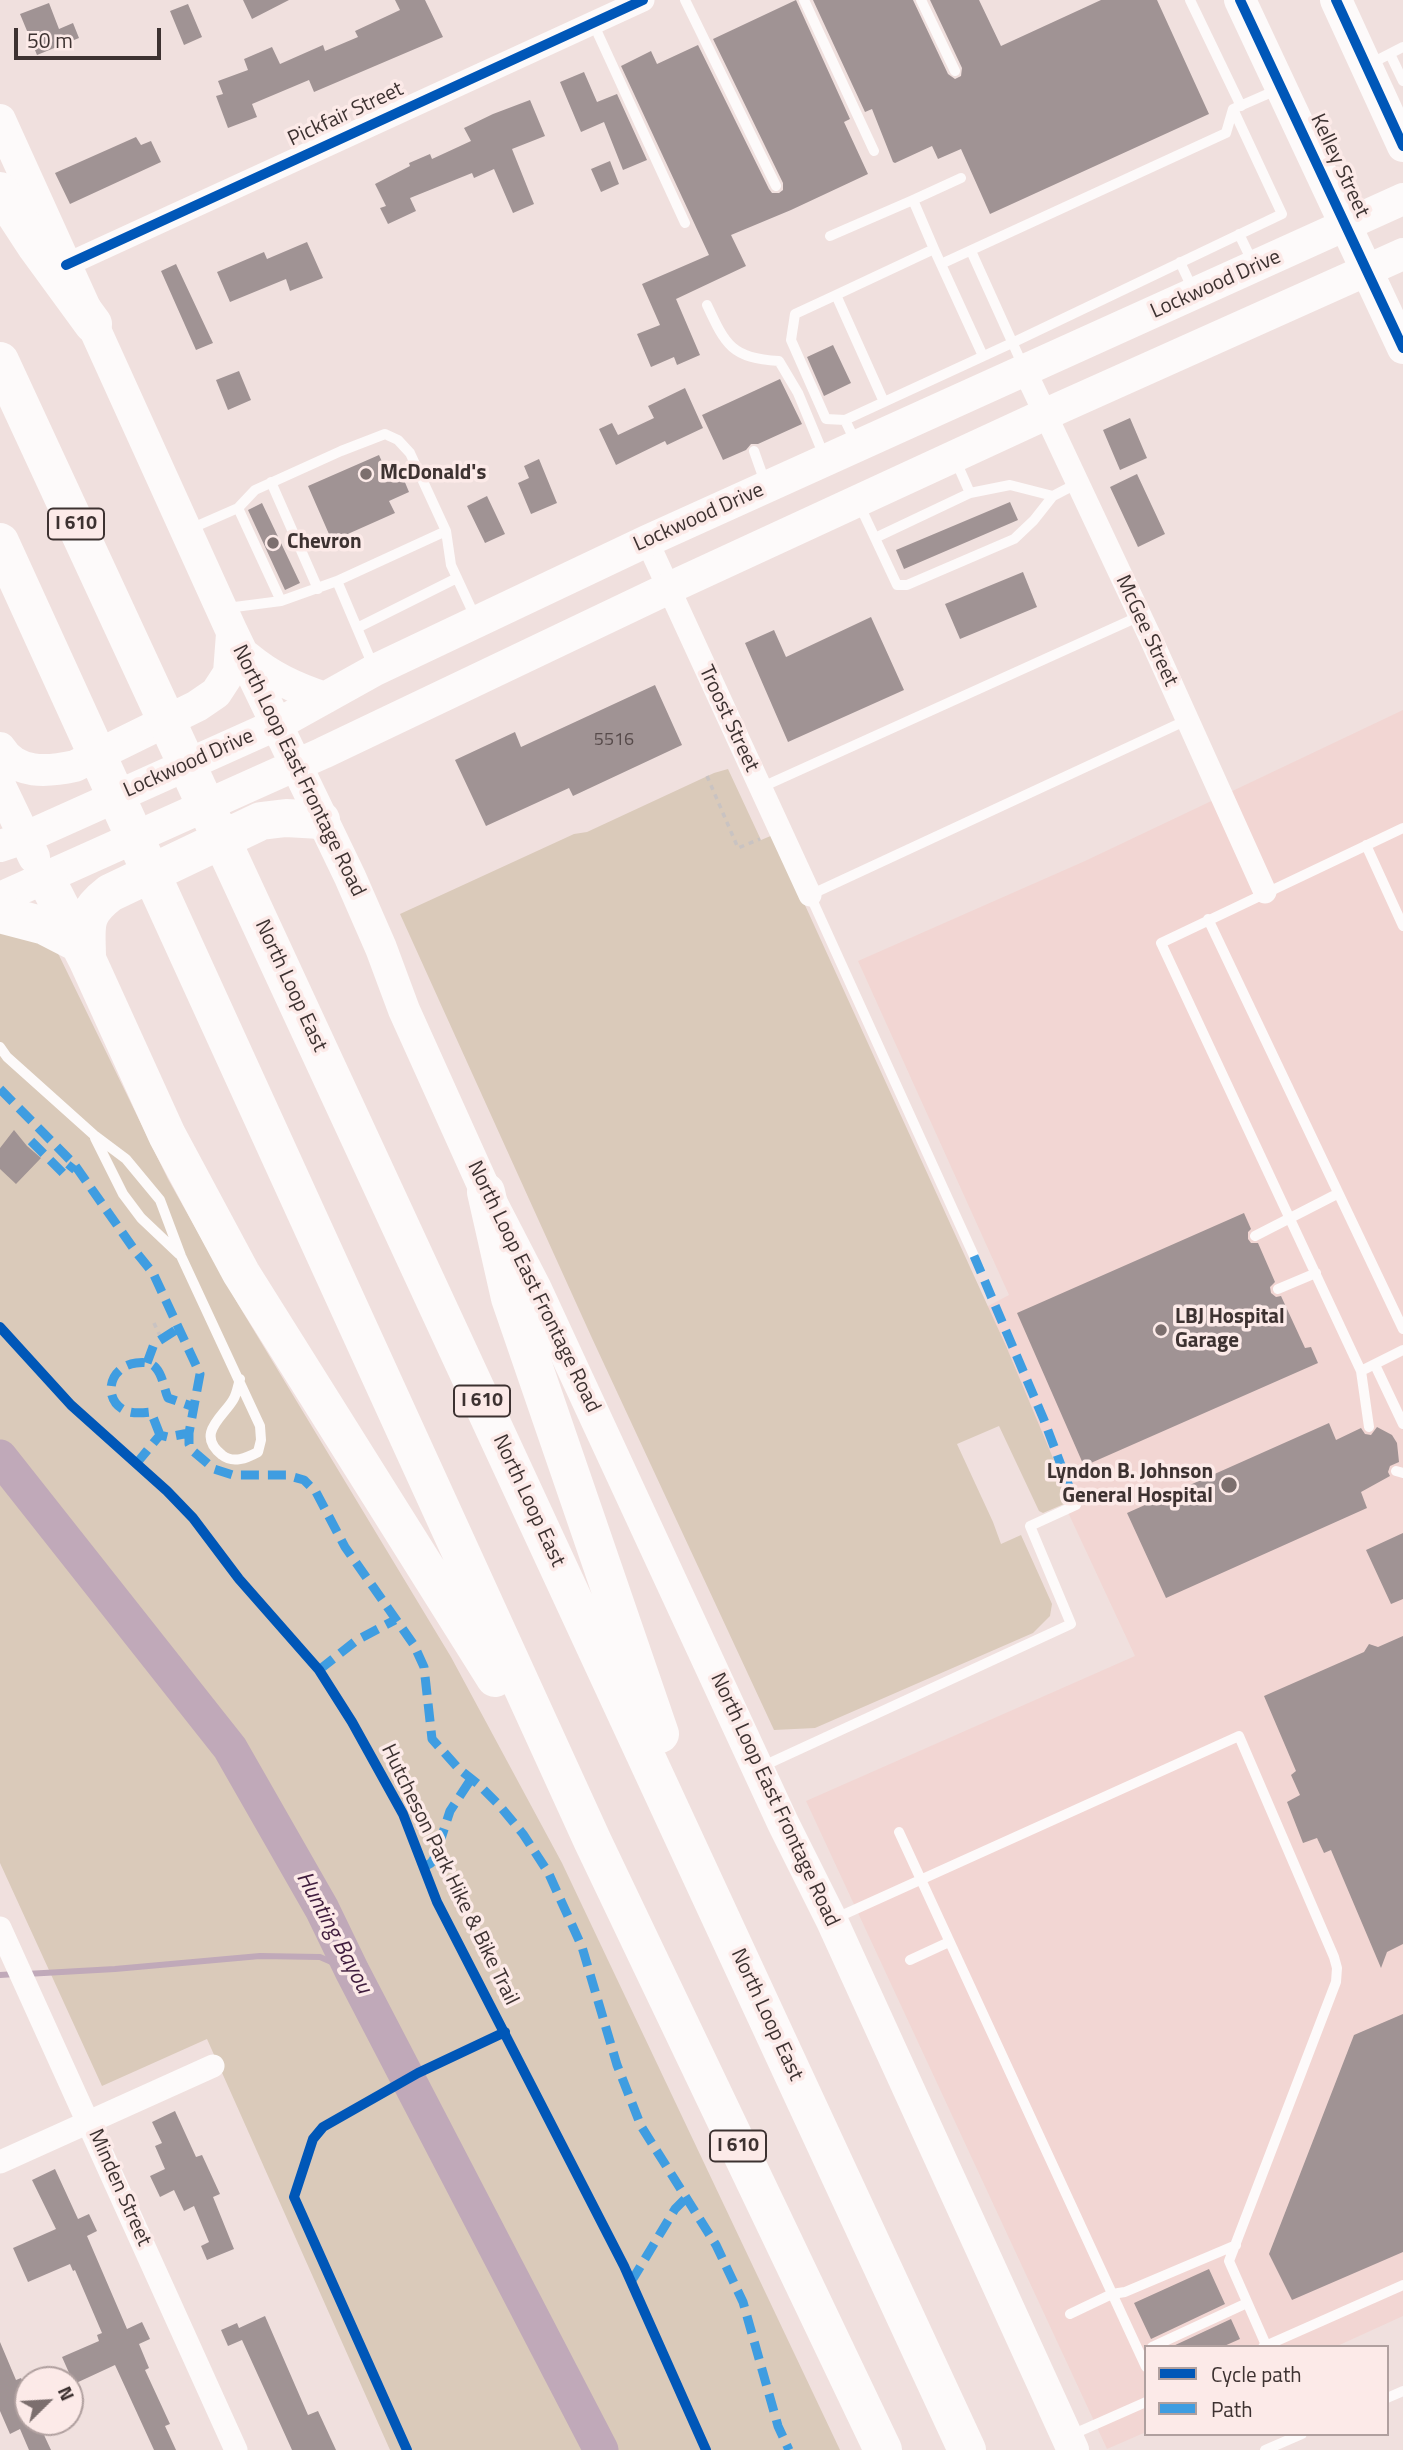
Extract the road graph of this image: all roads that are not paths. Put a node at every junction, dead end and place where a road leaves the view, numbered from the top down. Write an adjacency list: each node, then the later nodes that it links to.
1 (643, 0): 8 (street, Pickfair Street)
2 (685, 0): 19 (lane)
3 (804, 0): 17 (lane)
4 (921, 0): 11 (lane)
5 (1191, 0): 14 (lane)
6 (1240, 0): 13 (main road, Kelley Street)
7 (1336, 0): 10 (main road)
8 (593, 23): 23 (lane); 32 (street, Pickfair Street)
9 (1403, 47): 10 (lane)
10 (1378, 60): 12 (lane); 16 (main road)
11 (955, 71)
12 (1403, 81)
13 (1282, 88): 14 (lane); 24 (main road, Kelley Street)
14 (1237, 107): 25 (lane); 28 (lane)
15 (0, 120): 32 (main road, North Loop East Frontage Road)
16 (1400, 131)
17 (874, 151)
18 (961, 178): 22 (lane)
19 (776, 186)
20 (0, 191): 38 (highway)
21 (1403, 199): 24 (main road, Lockwood Drive)
22 (913, 200): 26 (lane); 27 (lane)
23 (685, 223)
24 (1346, 227): 33 (main road, Lockwood Drive); 34 (main road, Kelley Street)
25 (1239, 234): 30 (lane); 33 (lane)
26 (830, 236)
27 (934, 249): 31 (lane); 35 (lane)
28 (971, 251): 31 (lane); 39 (lane)
29 (1403, 254): 34 (main road)
30 (1180, 262): 36 (lane); 39 (lane)
31 (941, 264): 41 (lane)
32 (66, 265): 38 (main road, North Loop East Frontage Road)
33 (1255, 268): 36 (main road, Lockwood Drive)
34 (1367, 271): 40 (main road, Kelley Street); 46 (main road)
35 (836, 295): 45 (lane); 47 (lane)
36 (1195, 295): 43 (main road, Lockwood Drive)
37 (707, 306): 50 (lane)
38 (93, 324): 58 (main road, North Loop East Frontage Road)
39 (1012, 343): 41 (lane); 43 (lane)
40 (1403, 348)
41 (983, 356): 44 (lane)
42 (0, 361): 115 (highway, North Loop East / I 610)
43 (1025, 371): 44 (main road, Lockwood Drive); 46 (street, McGee Street)
44 (945, 389): 45 (lane); 47 (main road, Lockwood Drive)
45 (884, 402): 47 (lane)
46 (1046, 414): 49 (main road); 52 (street, McGee Street)
47 (851, 433): 50 (main road, Lockwood Drive)
48 (754, 452): 53 (lane)
49 (954, 456): 54 (lane); 56 (main road)
50 (826, 461): 53 (main road, Lockwood Drive)
51 (271, 482): 57 (lane); 59 (lane); 65 (lane)
52 (1077, 483): 55 (lane); 68 (street, McGee Street)
53 (767, 487): 61 (main road, Lockwood Drive)
54 (970, 493): 55 (lane); 60 (lane)
55 (1053, 496): 60 (lane)
56 (858, 501): 60 (lane); 66 (main road)
57 (238, 508): 58 (lane); 67 (lane)
58 (185, 531): 71 (main road, North Loop East Frontage Road)
59 (446, 531): 63 (lane); 64 (lane)
60 (875, 538)
61 (647, 541): 66 (street, Troost Street); 69 (main road, Lockwood Drive)
62 (0, 542): 112 (highway, I 610)
63 (457, 578): 69 (lane); 70 (lane)
64 (337, 582): 65 (lane); 70 (lane)
65 (318, 589): 67 (lane)
66 (667, 589): 77 (main road); 79 (street, Troost Street)
67 (281, 601): 71 (lane)
68 (1140, 616): 74 (street, McGee Street); 79 (lane)
69 (477, 622): 72 (main road, Lockwood Drive)
70 (357, 628): 72 (lane)
71 (231, 631): 73 (main road); 75 (main road, North Loop East Frontage Road); 76 (main road)
72 (375, 670): 73 (main road, Lockwood Drive)
73 (325, 698): 75 (main road, Lockwood Drive)
74 (1187, 720): 85 (street, McGee Street); 86 (lane)
75 (278, 724): 77 (main road, North Loop East Frontage Road); 82 (main road, Lockwood Drive)
76 (0, 748)
77 (296, 765): 80 (main road, North Loop East Frontage Road); 84 (main road)
78 (0, 786): 82 (main road)
79 (760, 788): 86 (street, Troost Street)
80 (321, 820): 91 (highway); 94 (main road, North Loop East Frontage Road)
81 (1403, 828): 83 (lane)
82 (12, 842): 84 (main road)
83 (1366, 845): 85 (lane); 90 (lane)
84 (45, 877): 87 (main road); 91 (highway)
85 (1265, 892): 89 (lane)
86 (810, 895): 99 (lane)
87 (0, 898)
88 (0, 914): 91 (highway)
89 (1208, 919): 95 (lane); 96 (lane)
90 (1403, 926)
91 (84, 952): 112 (highway)
92 (0, 1047): 93 (lane)
93 (94, 1135): 98 (lane); 98 (lane)
94 (486, 1192): 110 (main road, North Loop East Frontage Road); 115 (highway)
95 (1337, 1194): 96 (lane); 102 (lane)
96 (1291, 1219): 97 (lane); 100 (lane)
97 (1255, 1236)
98 (181, 1256): 106 (lane)
99 (974, 1256)
100 (1315, 1273): 101 (lane); 105 (lane)
101 (1278, 1289)
102 (1403, 1329)
103 (1403, 1350): 104 (lane)
104 (1375, 1365): 105 (lane); 107 (lane)
105 (1361, 1371): 108 (lane)
106 (240, 1379): 106 (lane)
107 (1403, 1423)
108 (1369, 1427)
109 (1076, 1505): 110 (lane)
110 (758, 1768): 114 (main road, North Loop East Frontage Road)
111 (899, 1832): 113 (lane)
112 (593, 1842): 135 (highway, I 610)
113 (920, 1880): 114 (lane); 117 (lane); 122 (lane)
114 (843, 1914): 133 (main road, North Loop East Frontage Road)
115 (724, 1925): 136 (highway, North Loop East / I 610)
116 (0, 1927): 120 (street, Minden Street)
117 (949, 1942): 118 (lane); 124 (lane)
118 (910, 1960)
119 (213, 2066): 120 (street)
120 (90, 2123): 121 (street); 134 (street, Minden Street)
121 (0, 2162)
122 (1236, 2245): 124 (lane); 125 (lane)
123 (1403, 2285): 129 (lane)
124 (1112, 2294): 126 (lane); 130 (lane)
125 (1247, 2303): 127 (lane); 128 (lane)
126 (1070, 2314)
127 (1156, 2345)
128 (1265, 2345)
129 (1267, 2345)
130 (1142, 2351)
131 (1144, 2403): 133 (lane)
132 (1297, 2436): 137 (lane)
133 (1070, 2444)
134 (236, 2450)
135 (883, 2450)
136 (967, 2450)
137 (1265, 2450)

